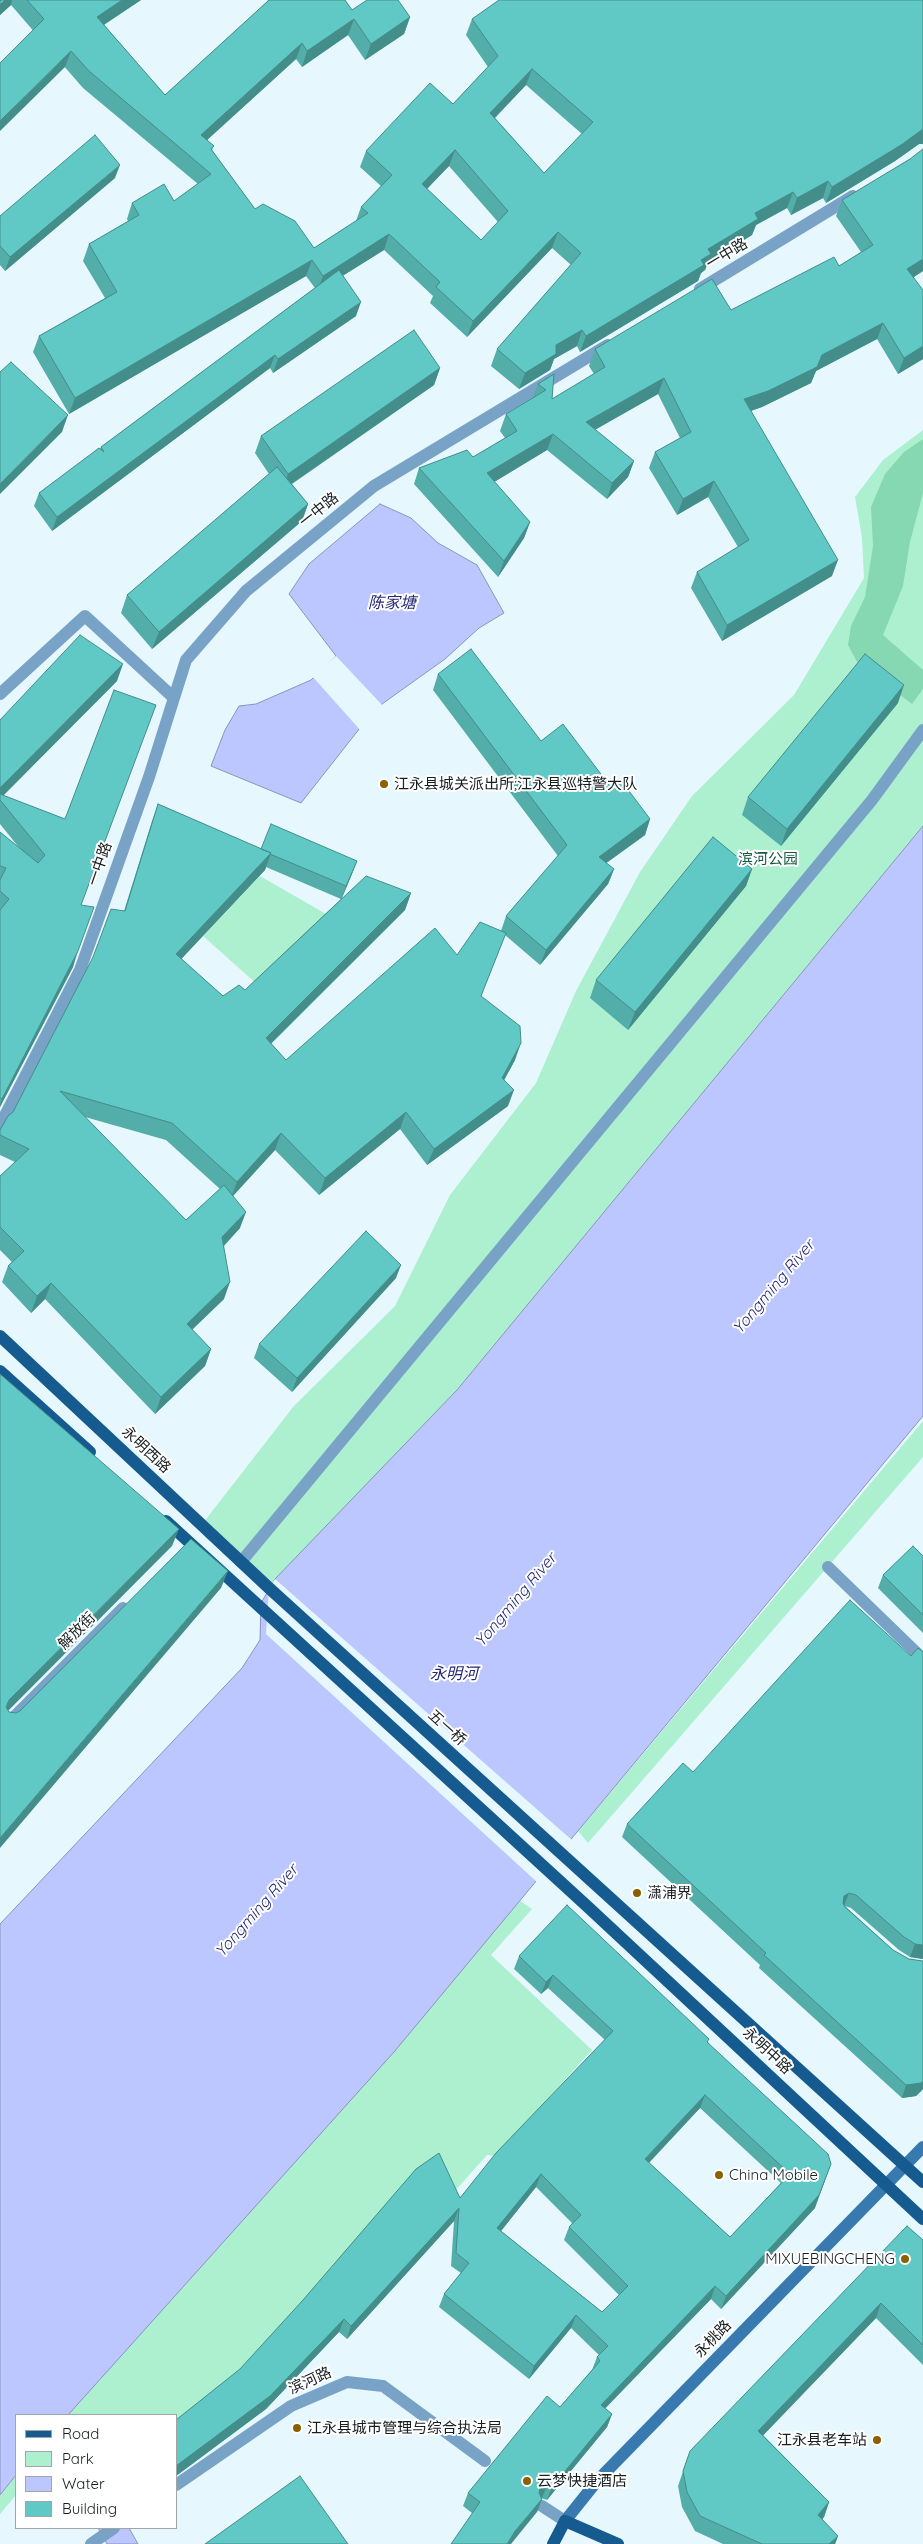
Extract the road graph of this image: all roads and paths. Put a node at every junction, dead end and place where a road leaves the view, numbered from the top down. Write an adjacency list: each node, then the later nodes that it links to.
1 (866, 188): 2 (street, 一中路)
2 (687, 297)
3 (619, 338): 5 (street, 一中路)
4 (0, 694): 5 (street)
5 (174, 698): 9 (street, 一中路)
6 (923, 730): 8 (street)
7 (923, 740): 8 (street)
8 (885, 782): 14 (street)
9 (0, 1126)
10 (0, 1336): 14 (main road, 永明西路)
11 (0, 1371): 12 (main road)
12 (102, 1462)
13 (160, 1515): 24 (main road, 永明中路)
14 (242, 1562): 16 (main road, 永明西路)
15 (828, 1567): 18 (street)
16 (269, 1588): 20 (main road, 五一桥)
17 (135, 1596): 19 (street, 解放街)
18 (923, 1659)
19 (8, 1723)
20 (602, 1891): 22 (main road, 永明中路)
21 (923, 2147): 22 (main road, 永桃路)
22 (906, 2165): 23 (main road, 永明中路); 24 (main road, 永桃路)
23 (923, 2182)
24 (887, 2184): 25 (main road, 永明中路); 29 (main road, 永桃路)
25 (923, 2219)
26 (485, 2461): 27 (street, 滨河路)
27 (178, 2484)
28 (542, 2506): 29 (street)
29 (565, 2520): 32 (main road, 永桃路); 33 (main road)
30 (113, 2529): 31 (street)
31 (94, 2542)
32 (553, 2544)
33 (618, 2544)

